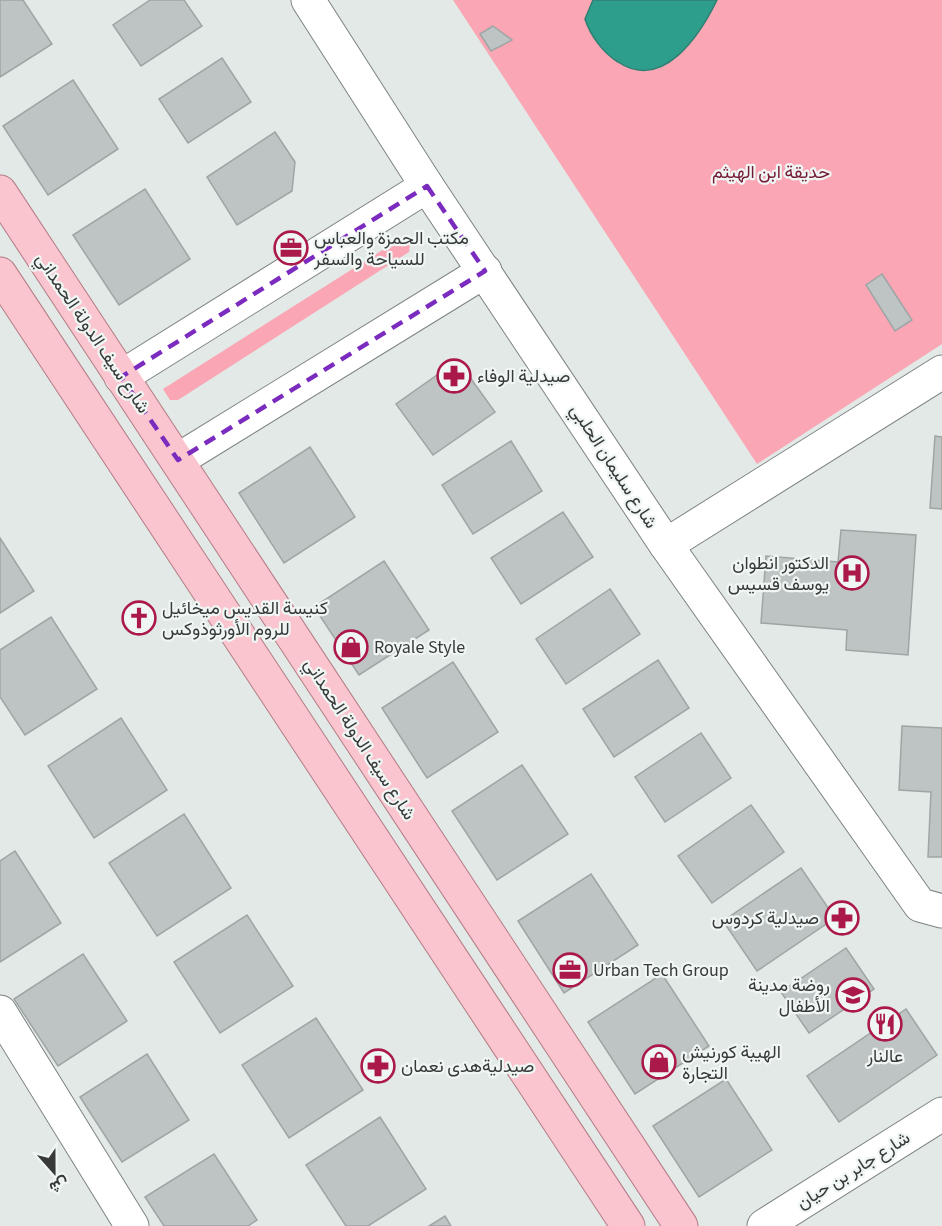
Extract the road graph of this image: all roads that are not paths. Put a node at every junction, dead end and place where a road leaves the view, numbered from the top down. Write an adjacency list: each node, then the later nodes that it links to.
1 (308, 0): 2 (street, شارع سليمان الحلبي)
2 (427, 186): 4 (street, شارع سليمان الحلبي); 7 (street)
3 (0, 192): 7 (main road, شارع سيف الدولة الحمداني)
4 (485, 271): 8 (street); 9 (street, شارع سليمان الحلبي)
5 (1, 277): 14 (main road)
6 (942, 372): 9 (street)
7 (121, 377): 8 (main road, شارع سيف الدولة الحمداني)
8 (178, 460): 15 (main road, شارع سيف الدولة الحمداني)
9 (666, 545): 10 (street, شارع سليمان الحلبي)
10 (942, 911)
11 (0, 1012): 13 (street)
12 (942, 1114): 16 (street, شارع جابر بن حيان)
13 (132, 1226)
14 (628, 1226)
15 (681, 1226)
16 (764, 1226)

